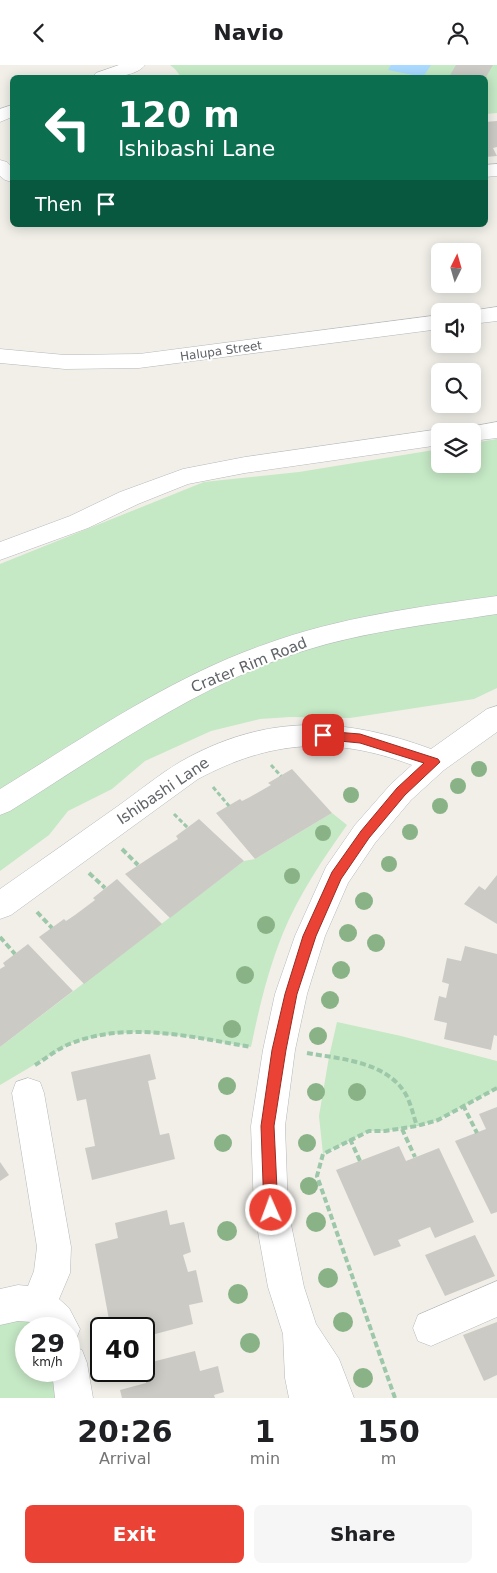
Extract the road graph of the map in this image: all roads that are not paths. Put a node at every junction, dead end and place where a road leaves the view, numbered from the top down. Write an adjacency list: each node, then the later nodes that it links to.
1 (136, 65): 2 (street)
2 (108, 75)
3 (0, 165): 4 (street)
4 (10, 174)
5 (497, 314): 6 (street)
6 (481, 316)
7 (431, 323): 8 (street, Halupa Street)
8 (0, 356)
9 (497, 430): 10 (street)
10 (481, 432)
11 (431, 438): 12 (street)
12 (0, 551)
13 (497, 605): 16 (street, Crater Rim Road)
14 (497, 717): 15 (street)
15 (434, 762): 17 (street, Ishibashi Lane); 23 (street)
16 (0, 803)
17 (0, 905)
18 (30, 1080): 21 (street)
19 (497, 1299): 22 (street)
20 (0, 1307): 21 (street)
21 (49, 1317)
22 (431, 1328)
23 (301, 1334): 26 (street); 27 (street)
24 (72, 1382): 25 (street)
25 (74, 1398)
26 (308, 1398)
27 (335, 1398)

